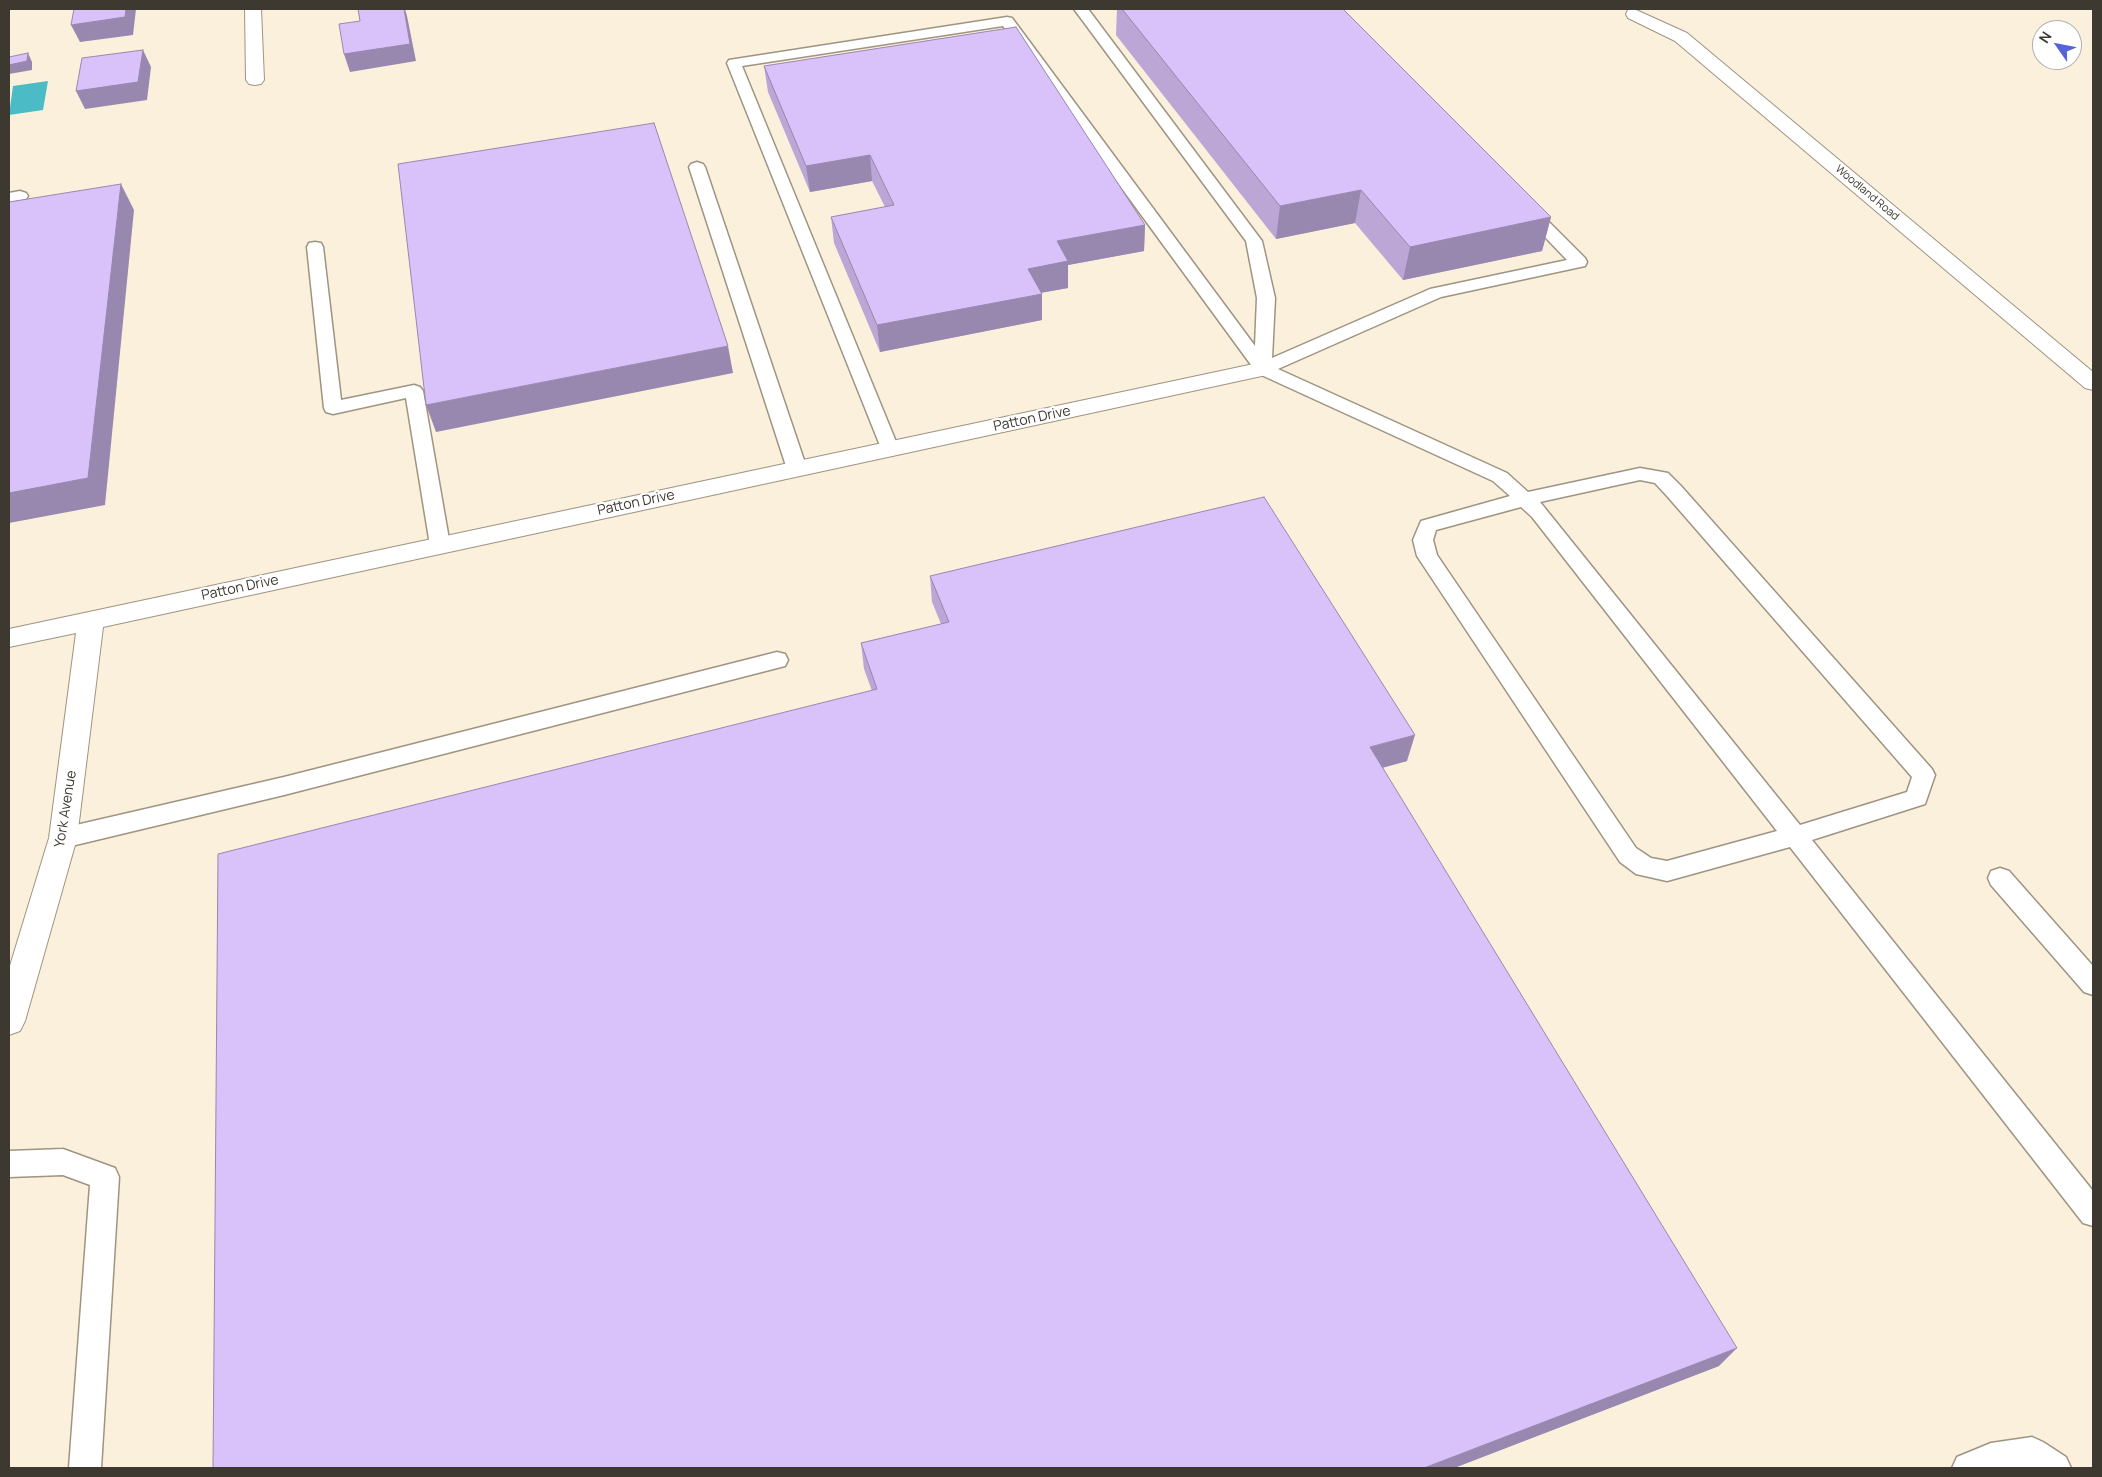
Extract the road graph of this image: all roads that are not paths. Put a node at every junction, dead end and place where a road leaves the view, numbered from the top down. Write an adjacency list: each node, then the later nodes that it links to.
1 (253, 9): 4 (street)
2 (1081, 9): 8 (lane)
3 (1634, 14): 9 (street, Woodland Road)
4 (255, 80)
5 (697, 167): 11 (lane)
6 (1517, 198): 8 (lane)
7 (315, 247): 13 (lane)
8 (1263, 369): 10 (street, Patton Drive); 10 (lane); 12 (lane)
9 (2093, 384)
10 (890, 449): 11 (street, Patton Drive)
11 (798, 469): 13 (street, Patton Drive)
12 (1524, 499): 17 (lane); 17 (lane); 17 (lane)
13 (440, 545): 14 (street, Patton Drive)
14 (91, 620): 15 (street, Patton Drive); 18 (street, York Avenue)
15 (9, 638)
16 (777, 660): 18 (lane)
17 (1795, 836): 23 (lane)
18 (63, 838): 21 (street, York Avenue)
19 (2000, 878): 20 (lane)
20 (2093, 984)
21 (9, 1021)
22 (9, 1164): 24 (lane)
23 (2093, 1213)
24 (85, 1468)
25 (1968, 1468): 26 (lane)
26 (2055, 1468)

